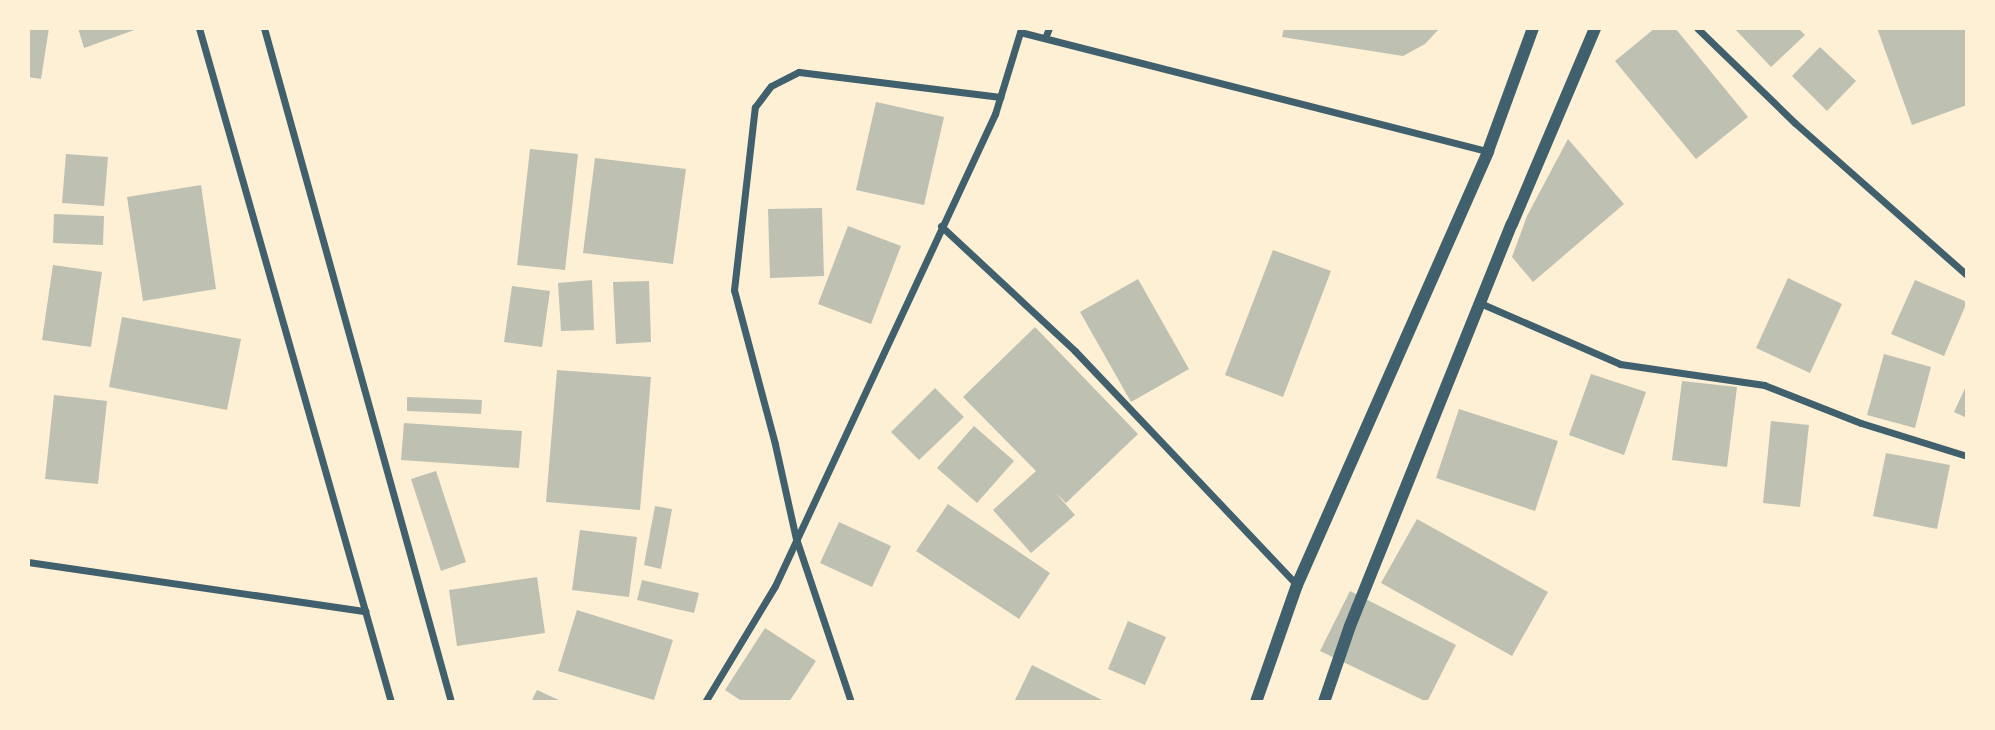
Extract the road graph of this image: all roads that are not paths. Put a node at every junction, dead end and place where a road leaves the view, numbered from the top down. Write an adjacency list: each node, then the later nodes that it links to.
1 (199, 28): 18 (street)
2 (264, 28): 20 (street)
3 (1049, 28): 8 (street)
4 (1533, 28): 10 (street)
5 (1595, 28): 13 (street)
6 (1697, 28): 12 (street)
7 (1020, 30): 8 (street); 9 (street)
8 (1045, 38): 10 (street)
9 (1000, 97): 11 (street); 15 (street)
10 (1488, 151): 17 (street)
11 (941, 226): 15 (street); 17 (street)
12 (1967, 275)
13 (1480, 303): 14 (street); 24 (street)
14 (1967, 456)
15 (796, 539): 21 (street); 22 (street)
16 (28, 562): 18 (street)
17 (1297, 585): 23 (street)
18 (365, 611): 19 (street)
19 (391, 702)
20 (451, 702)
21 (705, 702)
22 (851, 702)
23 (1256, 702)
24 (1324, 702)

